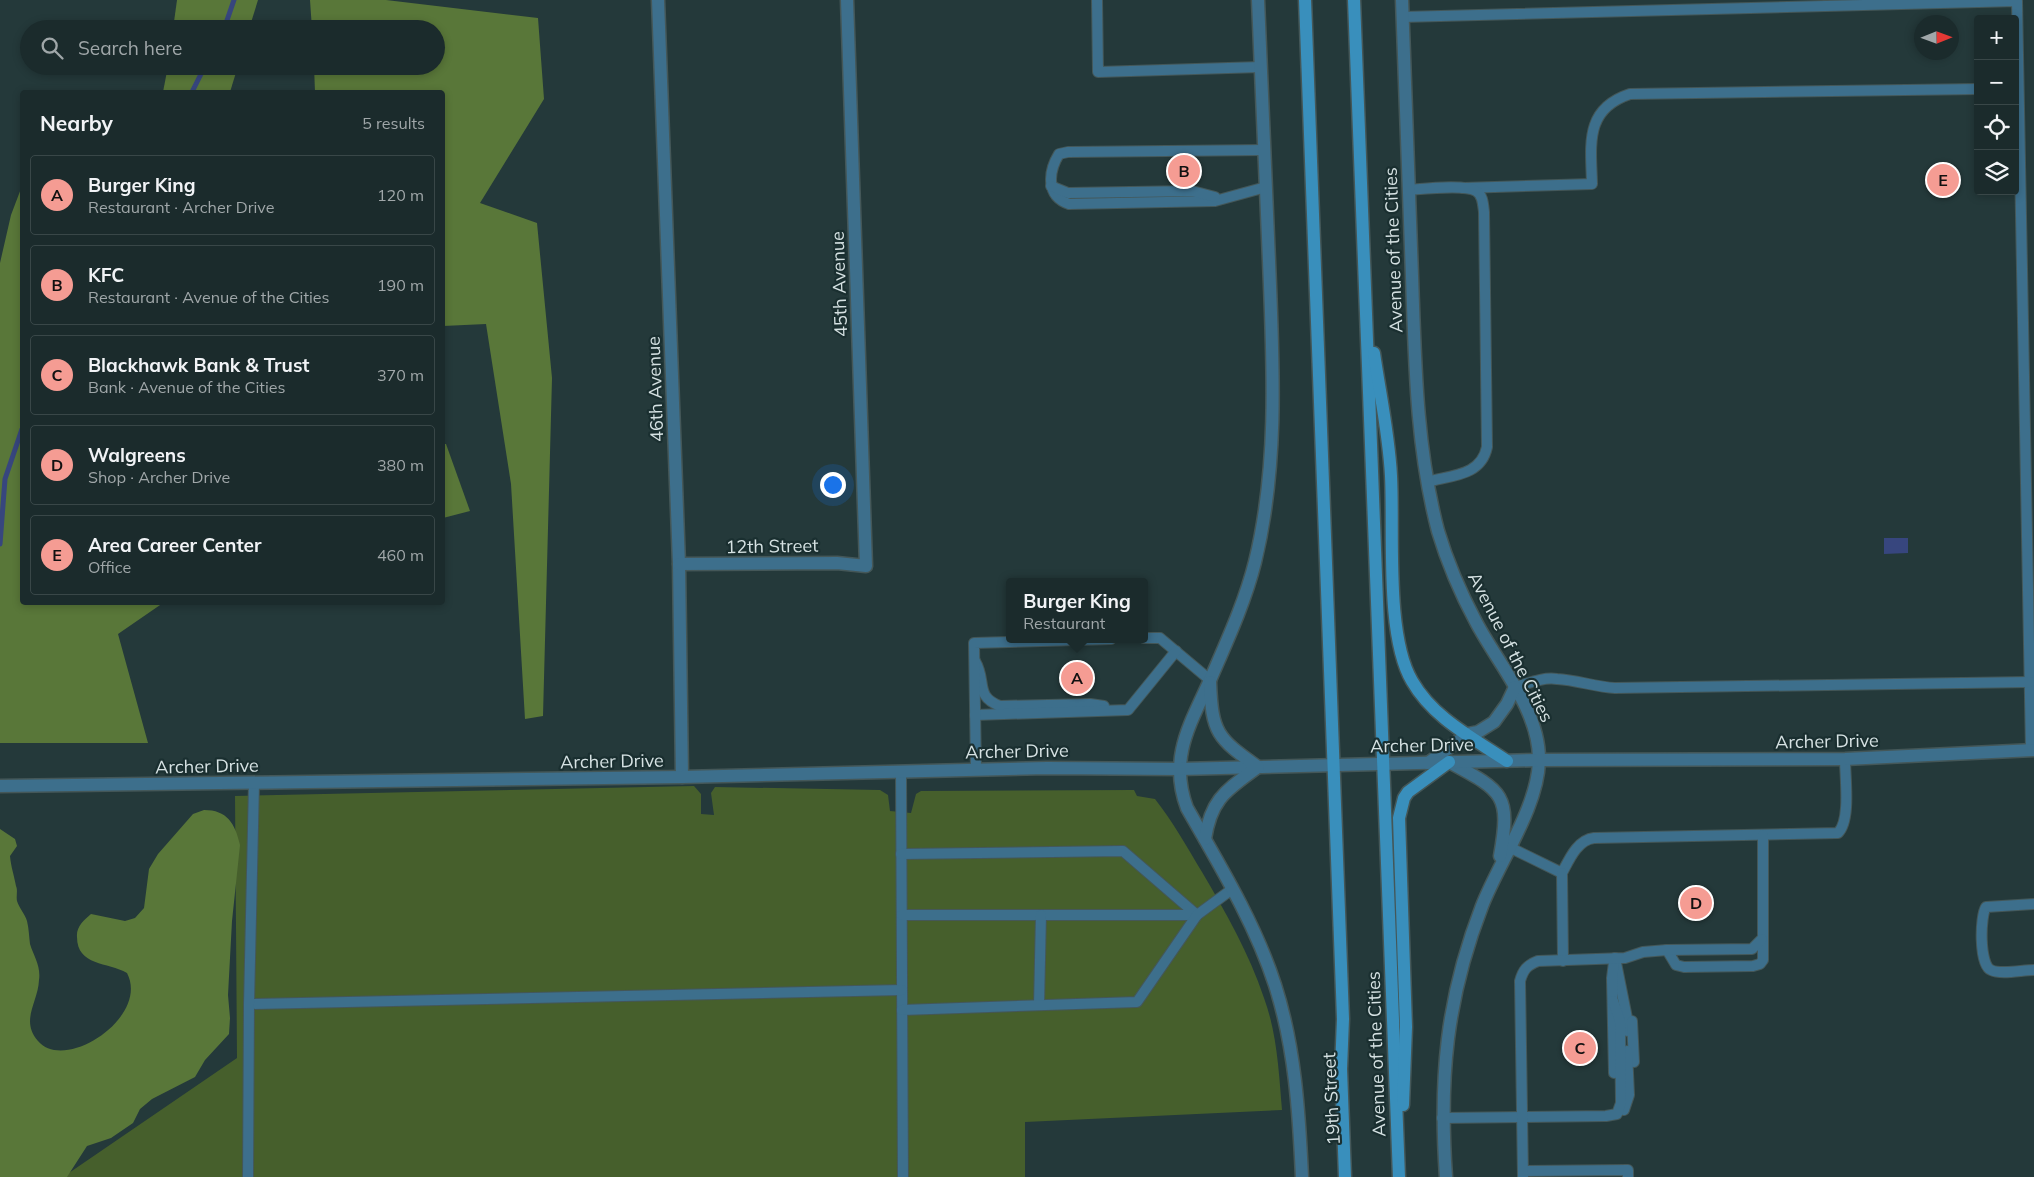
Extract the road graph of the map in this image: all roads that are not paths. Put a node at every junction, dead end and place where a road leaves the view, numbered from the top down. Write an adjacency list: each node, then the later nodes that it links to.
1 (658, 0): 20 (street, 46th Avenue)
2 (847, 0): 21 (street, 45th Avenue)
3 (1097, 0): 10 (lane)
4 (1258, 0): 10 (street)
5 (1306, 0): 31 (main road, Avenue of the Cities)
6 (1354, 0): 17 (main road, Avenue of the Cities)
7 (1402, 0): 8 (street, Avenue of the Cities)
8 (1402, 17): 9 (lane); 16 (street, Avenue of the Cities)
9 (2017, 60)
10 (1261, 67): 13 (street)
11 (1974, 88): 15 (lane)
12 (2017, 105): 27 (lane)
13 (1265, 150): 14 (street); 14 (lane)
14 (1266, 187): 26 (street)
15 (1463, 188): 16 (lane); 19 (lane)
16 (1408, 190): 19 (street, Avenue of the Cities)
17 (1364, 288): 32 (main road); 39 (main road, Avenue of the Cities)
18 (1320, 416): 31 (main road, Avenue of the Cities)
19 (1427, 482): 28 (street, Avenue of the Cities)
20 (679, 564): 21 (street, 12th Street); 45 (street, 46th Avenue)
21 (866, 566)
22 (1148, 638): 24 (lane)
23 (1006, 642): 25 (lane)
24 (1176, 651): 26 (lane); 29 (lane)
25 (974, 660): 29 (lane); 30 (lane)
26 (1210, 680): 41 (street); 42 (street)
27 (2030, 682): 28 (lane); 33 (lane)
28 (1515, 687): 32 (street); 35 (street, Avenue of the Cities)
29 (1128, 710): 30 (lane)
30 (975, 715): 43 (lane)
31 (1332, 726): 40 (main road, Avenue of the Cities)
32 (1468, 734): 36 (main road); 38 (street)
33 (2032, 750): 34 (street, Archer Drive)
34 (1845, 759): 35 (street, Archer Drive); 48 (lane)
35 (1539, 760): 36 (street, Archer Drive); 50 (street, Avenue of the Cities)
36 (1507, 761): 37 (street, Archer Drive)
37 (1449, 762): 38 (street, Archer Drive); 52 (street); 82 (main road)
38 (1428, 763): 39 (street, Archer Drive)
39 (1384, 764): 40 (street, Archer Drive); 82 (main road, Avenue of the Cities)
40 (1334, 765): 41 (street, Archer Drive); 69 (main road, Avenue of the Cities)
41 (1258, 767): 42 (street, Archer Drive); 49 (street)
42 (1180, 768): 43 (street, Archer Drive); 49 (street)
43 (976, 770): 44 (street, Archer Drive)
44 (900, 772): 45 (street, Archer Drive); 51 (lane)
45 (682, 777): 46 (street, Archer Drive)
46 (254, 783): 47 (street, Archer Drive); 66 (lane)
47 (0, 786)
48 (1763, 835): 53 (lane); 59 (lane)
49 (1205, 839): 54 (street)
50 (1509, 846): 52 (street, Avenue of the Cities); 53 (lane)
51 (901, 854): 56 (lane); 58 (lane)
52 (1497, 872): 73 (street, Avenue of the Cities)
53 (1562, 873): 62 (lane)
54 (1232, 890): 58 (lane); 79 (street)
55 (2034, 904): 63 (lane)
56 (902, 915): 57 (lane); 64 (lane)
57 (1041, 915): 58 (lane); 67 (lane)
58 (1198, 915): 67 (lane)
59 (1762, 939): 60 (lane); 60 (lane)
60 (1667, 950): 61 (lane)
61 (1615, 958): 62 (lane); 65 (lane); 70 (lane)
62 (1563, 961): 72 (lane)
63 (2034, 970)
64 (902, 990): 66 (lane); 68 (lane)
65 (1613, 1001): 70 (lane); 71 (lane)
66 (249, 1004): 77 (lane)
67 (1039, 1005): 68 (lane)
68 (902, 1010): 78 (lane)
69 (1344, 1019): 80 (main road, Avenue of the Cities); 81 (main road, 19th Street)
70 (1620, 1113): 71 (lane)
71 (1606, 1116): 72 (lane)
72 (1522, 1117): 73 (lane); 74 (lane)
73 (1442, 1118): 83 (street, Avenue of the Cities)
74 (1523, 1174): 75 (lane)
75 (1537, 1174): 76 (lane)
76 (1612, 1174): 84 (lane)
77 (248, 1177)
78 (903, 1177)
79 (1302, 1177)
80 (1345, 1177)
81 (1353, 1177)
82 (1399, 1177)
83 (1446, 1177)
84 (1628, 1177)

